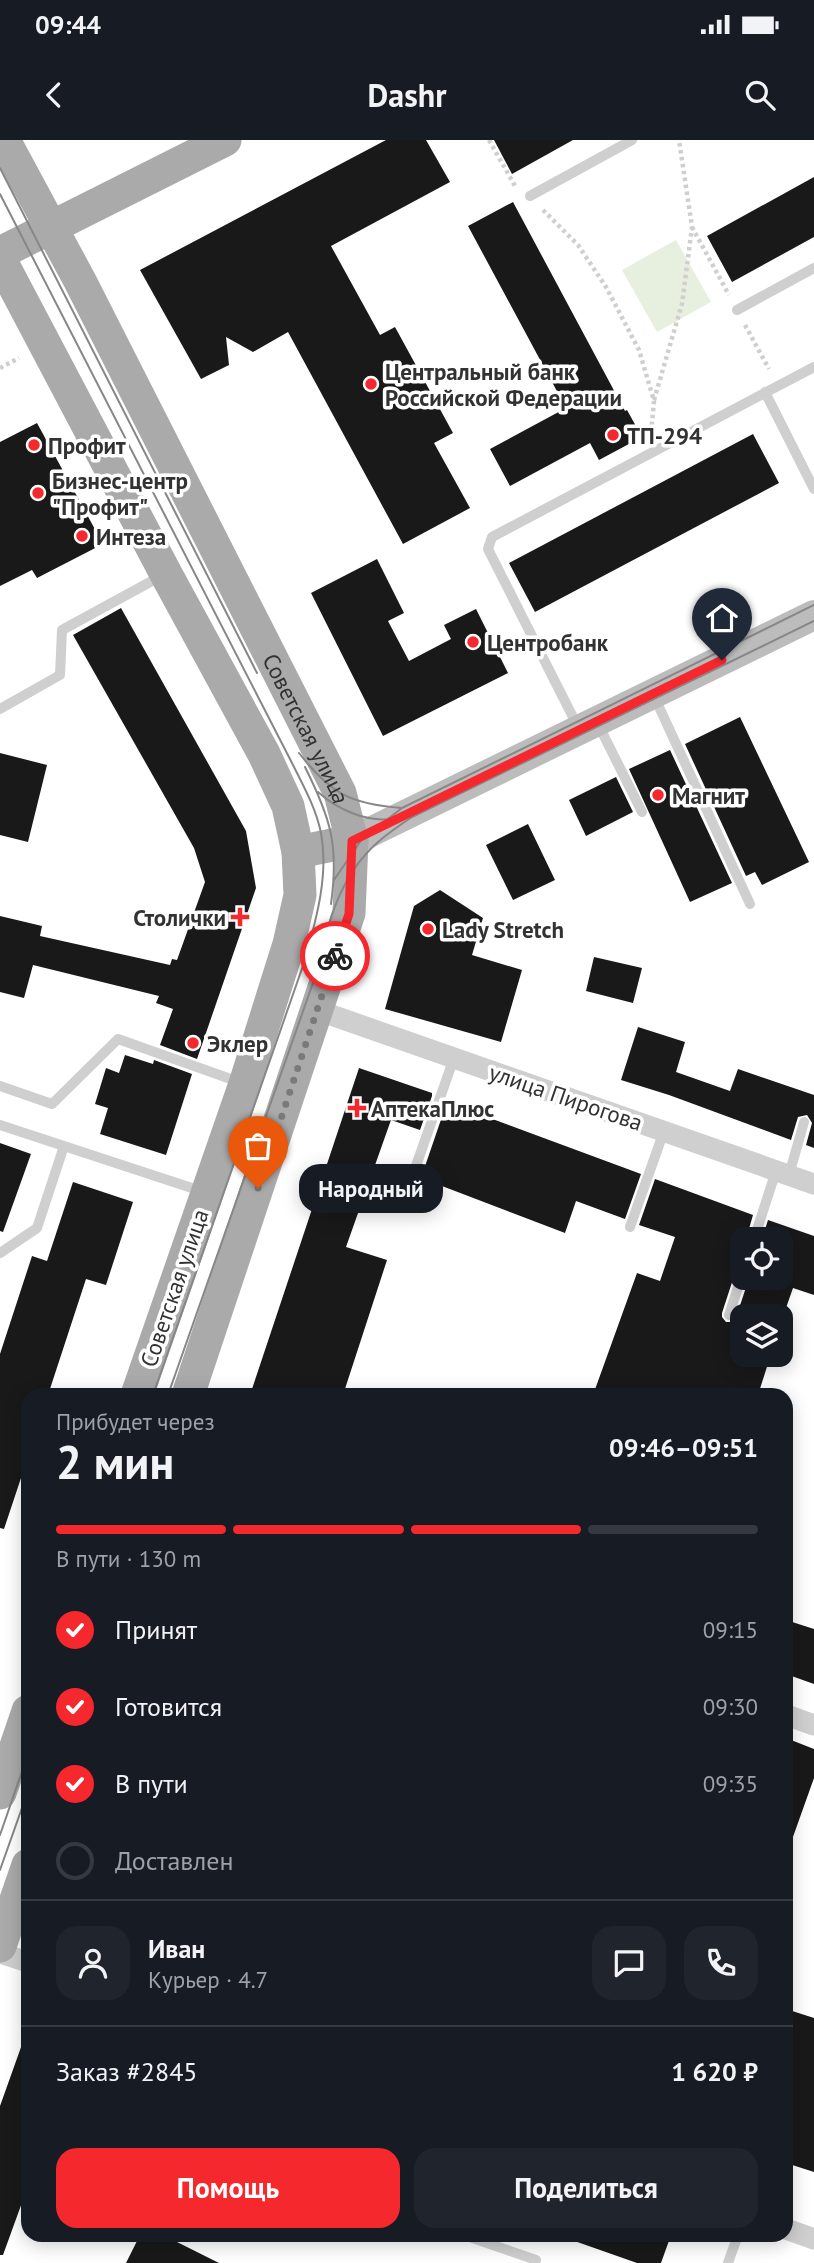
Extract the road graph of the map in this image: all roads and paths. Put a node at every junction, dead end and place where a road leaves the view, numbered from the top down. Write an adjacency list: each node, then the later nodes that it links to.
1 (4, 140): 7 (main road, Советская улица)
2 (225, 140): 7 (main road)
3 (489, 140): 6 (path)
4 (632, 140): 6 (lane)
5 (679, 140): 16 (path)
6 (530, 197): 16 (path)
7 (50, 228): 8 (main road); 25 (main road, Советская улица)
8 (0, 253)
9 (0, 259): 19 (main road, Советская улица)
10 (814, 268): 11 (lane)
11 (737, 310)
12 (19, 358): 14 (path)
13 (814, 367): 15 (lane)
14 (0, 368)
15 (765, 392): 18 (lane); 23 (lane)
16 (654, 401): 17 (path)
17 (648, 443)
18 (814, 489)
19 (166, 573): 22 (lane); 26 (main road, Советская улица)
20 (814, 615): 21 (main road)
21 (653, 694): 23 (main road); 27 (lane)
22 (0, 709)
23 (588, 726): 24 (lane); 25 (main road)
24 (642, 812)
25 (352, 841): 26 (main road); 28 (main road, Советская улица)
26 (298, 852): 30 (main road, Советская улица)
27 (750, 904)
28 (317, 1010): 29 (street, улица Пирогова); 46 (main road, Советская улица)
29 (454, 1058): 34 (street, улица Пирогова); 39 (lane)
30 (245, 1084): 31 (lane); 38 (main road, Советская улица)
31 (0, 1086)
32 (804, 1122): 36 (lane)
33 (0, 1125): 35 (lane)
34 (664, 1131): 36 (street, улица Пирогова); 40 (lane)
35 (64, 1146): 38 (lane); 42 (lane)
36 (782, 1173): 37 (street, улица Пирогова); 41 (lane)
37 (814, 1184)
38 (206, 1193): 45 (main road, Советская улица)
39 (405, 1197)
40 (630, 1227)
41 (759, 1227)
42 (0, 1254)
43 (737, 1290): 44 (lane)
44 (729, 1315)
45 (139, 1388)
46 (190, 1388)
47 (793, 1718): 48 (street)
48 (814, 1725)
49 (19, 1728): 50 (main road)
50 (0, 1793)
51 (21, 1885): 52 (main road)
52 (0, 1946)
53 (0, 1953): 54 (street)
54 (21, 1960)
55 (793, 2232): 56 (street)
56 (814, 2239)
57 (484, 2242): 59 (lane)
58 (736, 2242): 60 (lane)
59 (536, 2260)
60 (728, 2263)

